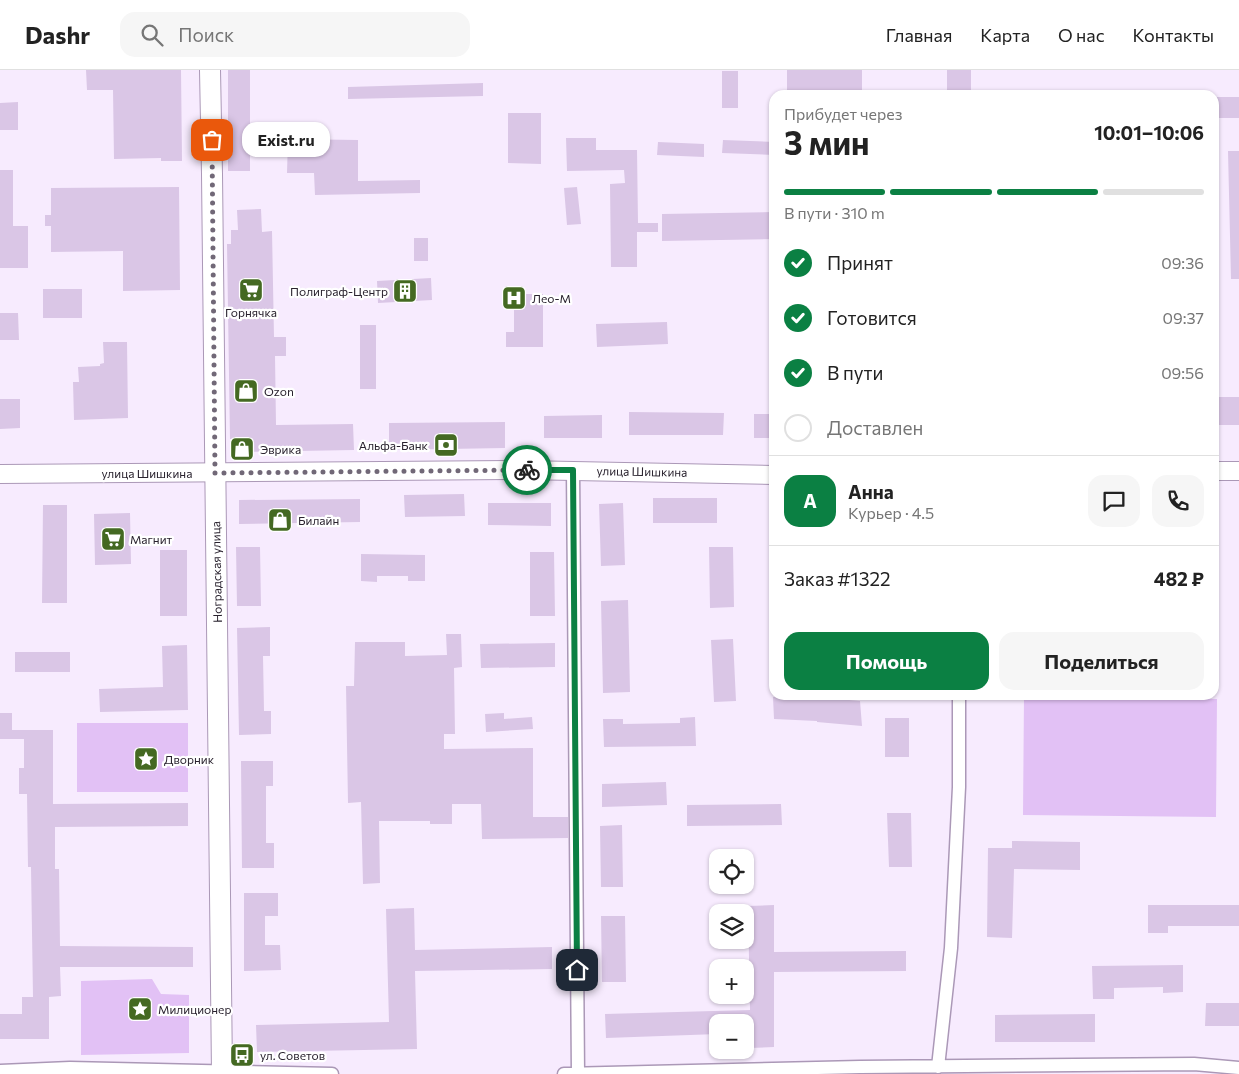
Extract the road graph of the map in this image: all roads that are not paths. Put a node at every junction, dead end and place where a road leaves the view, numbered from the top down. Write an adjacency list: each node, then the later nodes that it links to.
1 (210, 70): 5 (main road, Ноградская улица)
2 (573, 470): 5 (main road, улица Шишкина); 7 (main road, улица Шишкина); 15 (street)
3 (1219, 471): 4 (main road)
4 (1239, 471)
5 (215, 473): 6 (main road, улица Шишкина); 12 (main road, Ноградская улица)
6 (0, 474)
7 (769, 475)
8 (959, 700): 9 (street)
9 (938, 1066): 10 (street); 15 (street)
10 (1239, 1068)
11 (0, 1071): 12 (street)
12 (222, 1073): 13 (street)
13 (332, 1074)
14 (564, 1074): 15 (street)
15 (578, 1074)

